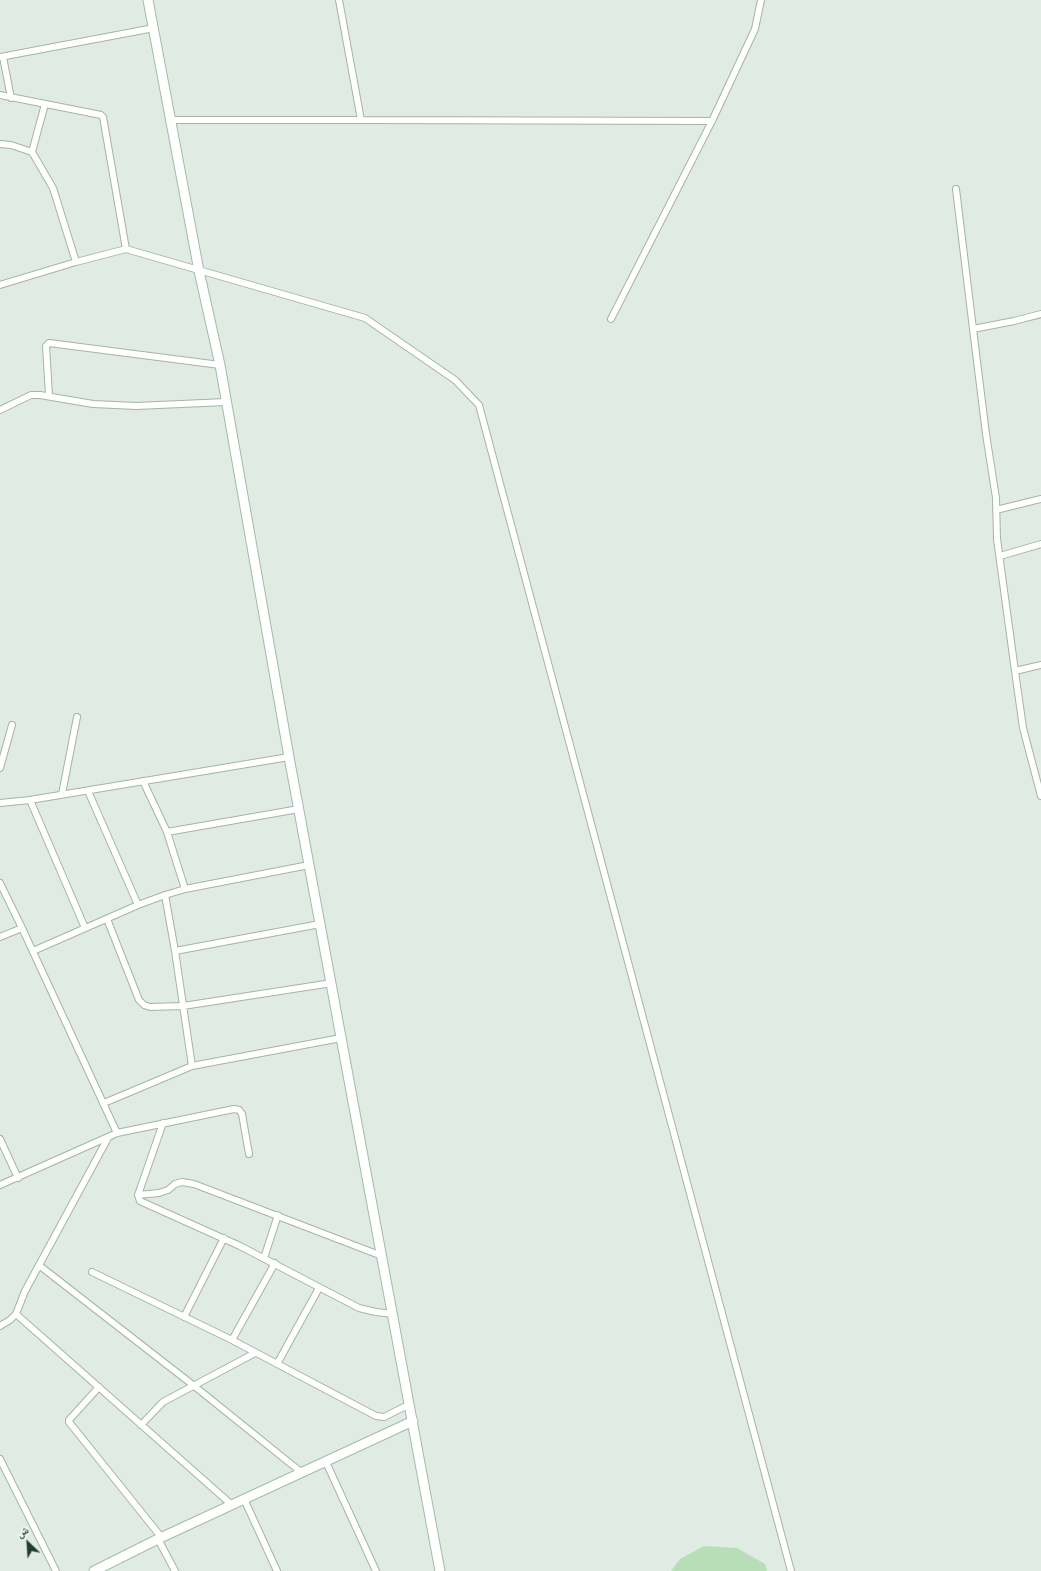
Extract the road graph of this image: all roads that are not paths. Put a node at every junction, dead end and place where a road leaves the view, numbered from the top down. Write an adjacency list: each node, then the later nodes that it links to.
1 (148, 0): 4 (street)
2 (340, 0): 10 (street)
3 (761, 0): 11 (street)
4 (154, 28): 5 (street); 9 (street)
5 (2, 57): 7 (street)
6 (0, 95): 7 (street)
7 (10, 98): 8 (street)
8 (45, 104): 13 (street); 15 (street)
9 (172, 120): 10 (street); 17 (street)
10 (361, 120): 11 (street)
11 (712, 121): 20 (street)
12 (0, 144): 13 (street)
13 (32, 152): 16 (street)
14 (956, 189): 21 (street)
15 (126, 249): 16 (street); 17 (street)
16 (76, 262): 18 (street)
17 (198, 271): 22 (street); 101 (street)
18 (0, 285)
19 (1041, 314): 21 (street)
20 (611, 319)
21 (973, 329): 27 (street)
22 (220, 365): 23 (street); 24 (street)
23 (49, 395): 24 (street); 25 (street)
24 (226, 402): 34 (street)
25 (0, 410)
26 (1041, 499): 27 (street)
27 (996, 510): 29 (street)
28 (1041, 544): 29 (street)
29 (1000, 556): 31 (street)
30 (1041, 665): 31 (street)
31 (1015, 671): 39 (street)
32 (77, 717): 38 (street)
33 (12, 725): 35 (street)
34 (289, 757): 36 (street); 42 (street)
35 (0, 768)
36 (143, 781): 37 (street); 43 (street)
37 (88, 791): 38 (street); 48 (street)
38 (62, 794): 40 (street)
39 (1041, 796)
40 (30, 800): 41 (street); 52 (street)
41 (0, 803)
42 (299, 809): 43 (street); 44 (street)
43 (167, 832): 46 (street)
44 (309, 865): 46 (street); 50 (street)
45 (0, 883): 51 (street)
46 (185, 889): 47 (street)
47 (165, 895): 48 (street); 55 (street)
48 (138, 905): 49 (street)
49 (107, 919): 52 (street); 57 (street)
50 (320, 924): 55 (street); 56 (street)
51 (22, 928): 53 (street); 54 (street)
52 (85, 928): 54 (street)
53 (0, 937)
54 (33, 951): 60 (street)
55 (175, 951): 57 (street)
56 (332, 983): 57 (street); 58 (street)
57 (183, 1006): 59 (street)
58 (341, 1038): 59 (street); 71 (street)
59 (192, 1066): 60 (street)
60 (104, 1103): 62 (street)
61 (164, 1123): 62 (street); 65 (street); 68 (street)
62 (117, 1133): 63 (street)
63 (108, 1138): 66 (street); 74 (street)
64 (0, 1139): 66 (street)
65 (249, 1154)
66 (18, 1178): 67 (street)
67 (0, 1185)
68 (138, 1195): 69 (street); 70 (street)
69 (278, 1215): 71 (street); 72 (street)
70 (224, 1238): 72 (street); 79 (street)
71 (382, 1256): 78 (street)
72 (264, 1258): 73 (street)
73 (275, 1263): 76 (street); 81 (street)
74 (40, 1266): 77 (street); 84 (street)
75 (92, 1272): 79 (street)
76 (319, 1288): 78 (street); 83 (street)
77 (16, 1314): 80 (street); 85 (street)
78 (393, 1314): 86 (street)
79 (184, 1316): 81 (street)
80 (0, 1326)
81 (232, 1340): 82 (street)
82 (255, 1352): 83 (street); 84 (street)
83 (277, 1364): 86 (street)
84 (193, 1386): 88 (street); 91 (street)
85 (99, 1387): 88 (street); 94 (street)
86 (410, 1404): 87 (street)
87 (413, 1420): 90 (street); 100 (street)
88 (141, 1425): 93 (street)
89 (0, 1459): 95 (street)
90 (326, 1462): 91 (street); 99 (street)
91 (301, 1472): 92 (street)
92 (244, 1499): 93 (street); 98 (street)
93 (232, 1505): 94 (street)
94 (160, 1539): 96 (street); 97 (street)
95 (56, 1571)
96 (94, 1571)
97 (175, 1571)
98 (277, 1571)
99 (376, 1571)
100 (440, 1571)
101 (791, 1571)

